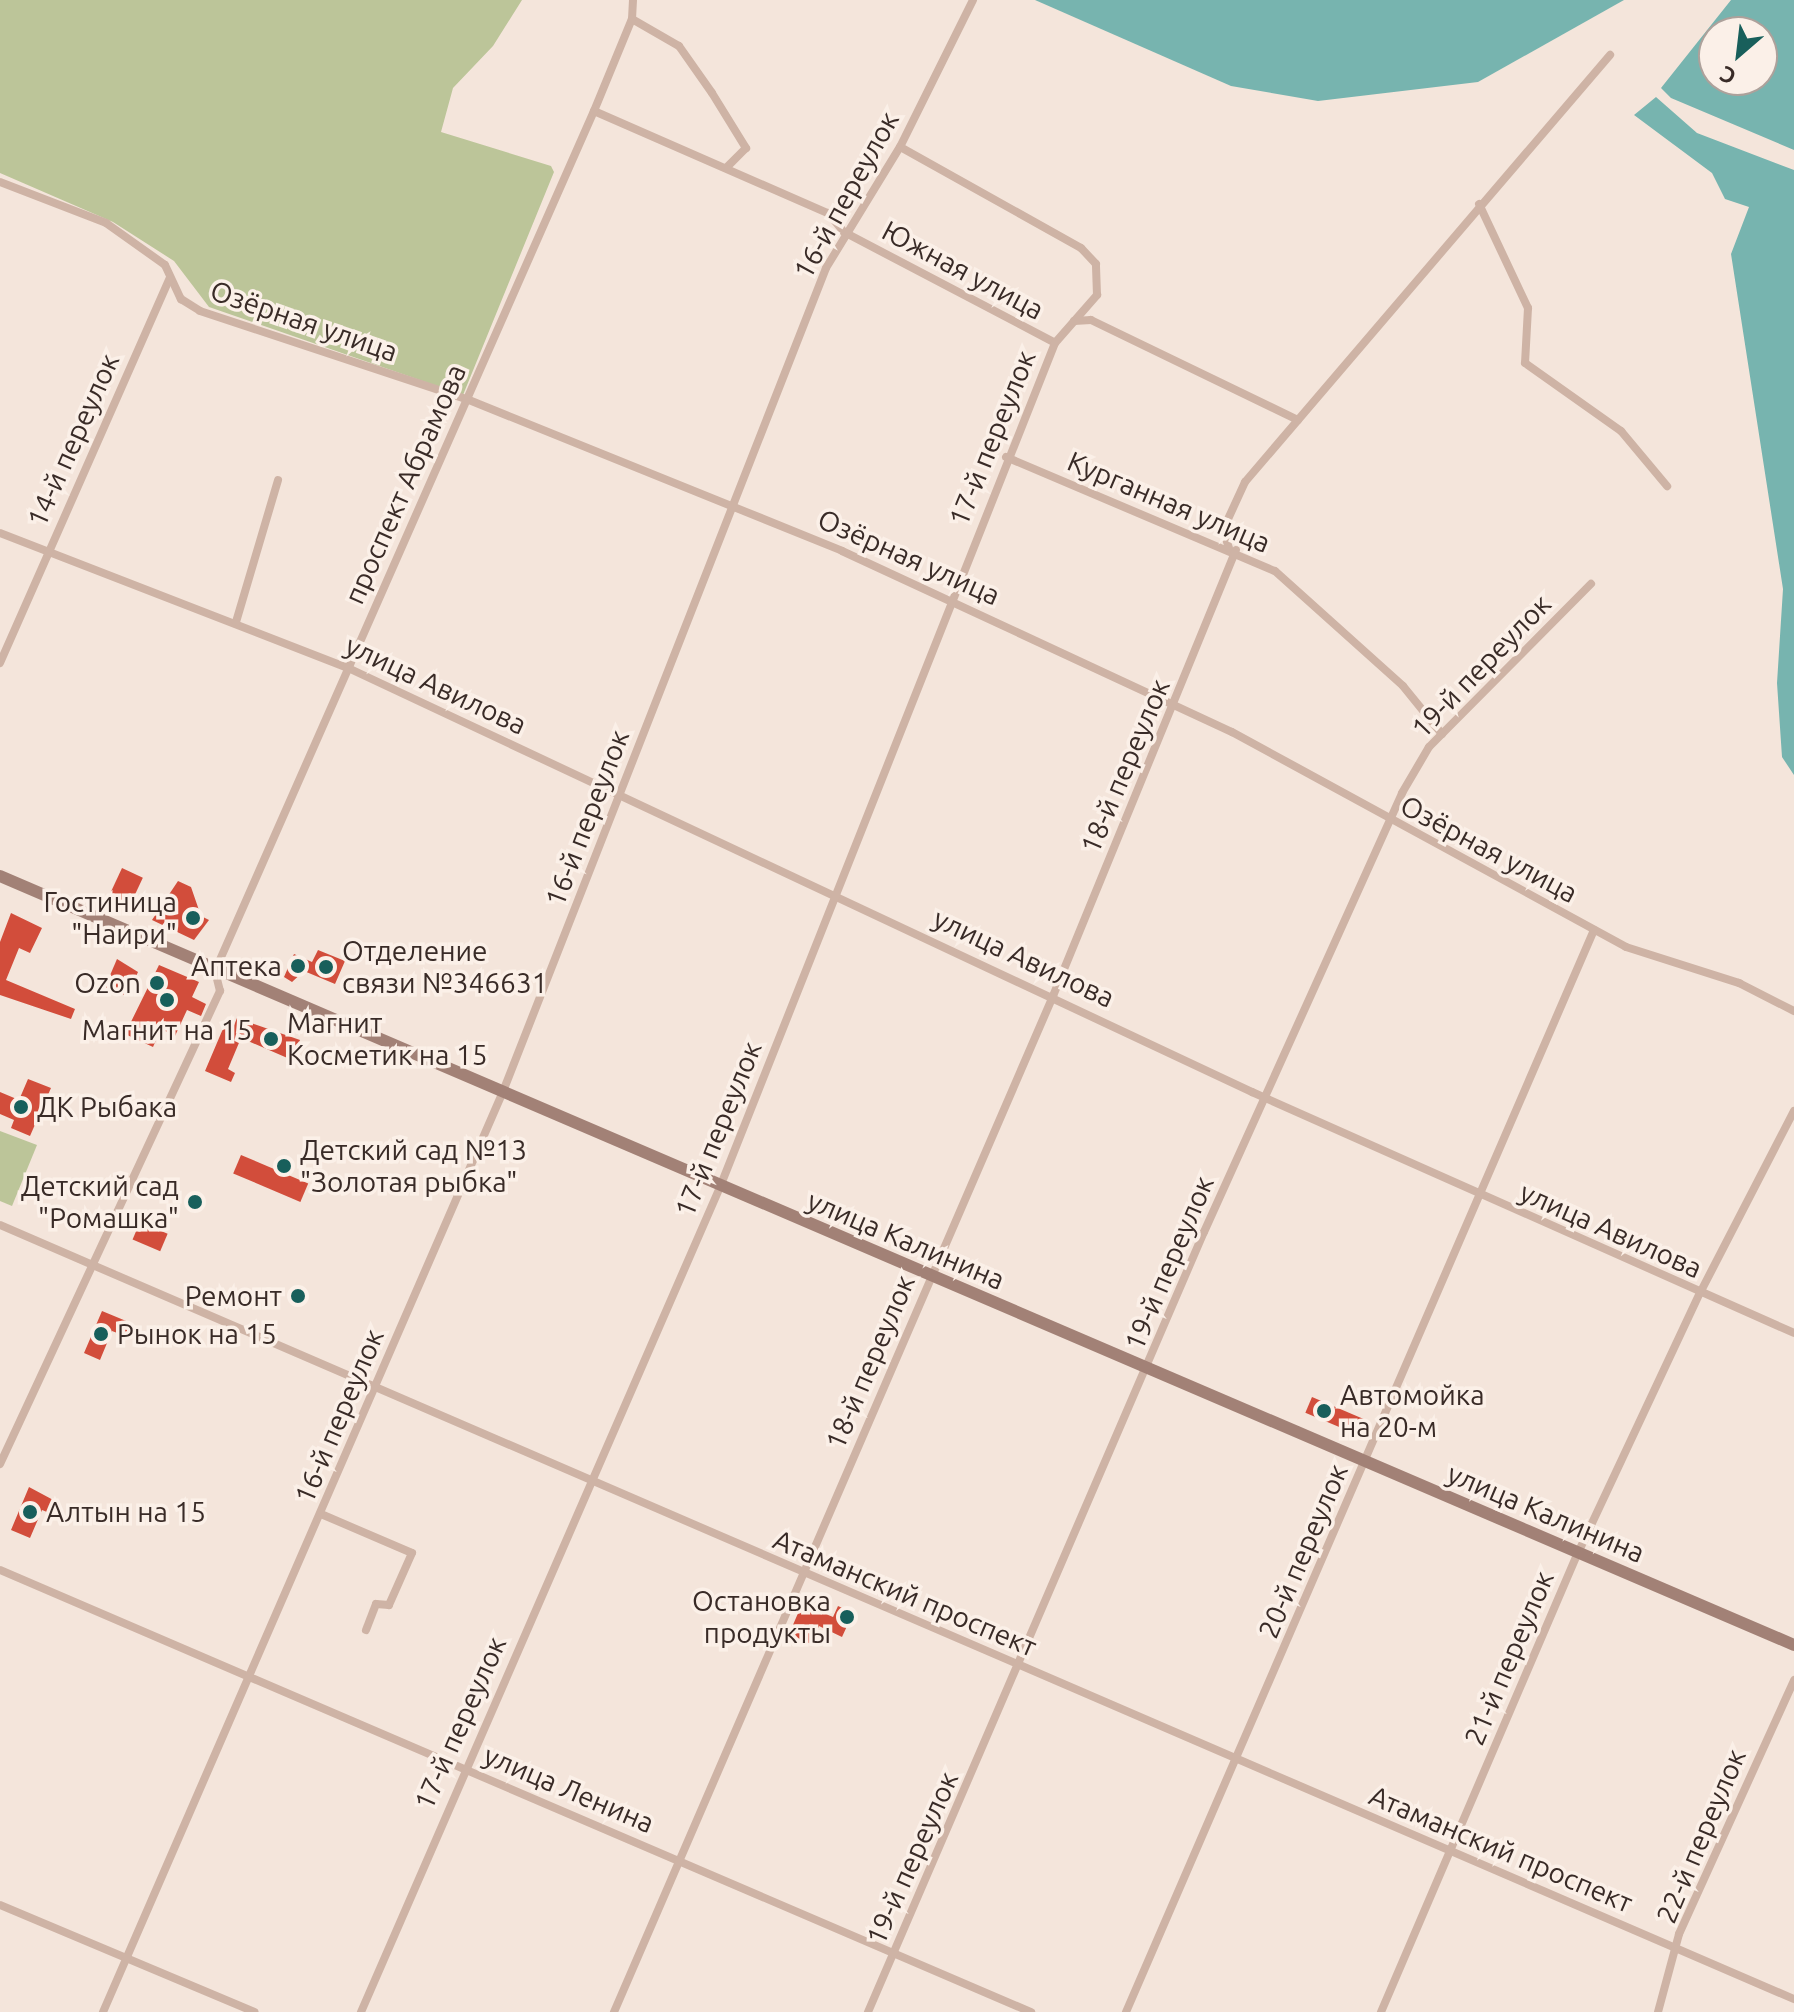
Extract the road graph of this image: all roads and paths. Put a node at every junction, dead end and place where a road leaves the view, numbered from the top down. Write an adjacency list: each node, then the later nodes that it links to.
1 (633, 0): 3 (street, проспект Абрамова)
2 (973, 0): 6 (street, 16-й переулок)
3 (632, 19): 5 (street, проспект Абрамова); 7 (street)
4 (1610, 55): 9 (street, 18-й переулок)
5 (594, 111): 7 (street, Южная улица); 14 (street, проспект Абрамова)
6 (900, 147): 10 (street, 16-й переулок); 12 (street, 17-й переулок)
7 (727, 167): 10 (street, Южная улица)
8 (0, 182): 11 (street, Озёрная улица)
9 (1479, 204): 15 (street, 18-й переулок); 18 (street)
10 (844, 232): 13 (street, Южная улица); 19 (street, 16-й переулок)
11 (169, 279): 14 (street, Озёрная улица); 22 (street, 14-й переулок)
12 (1066, 325): 13 (street, 17-й переулок); 15 (street, Южная улица)
13 (1055, 343): 16 (street, 17-й переулок)
14 (469, 400): 19 (street, Озёрная улица); 27 (street, проспект Абрамова)
15 (1298, 420): 21 (street, 18-й переулок)
16 (1006, 457): 21 (street, Курганная улица); 24 (street, 17-й переулок)
17 (278, 480): 25 (street)
18 (1667, 486)
19 (732, 503): 24 (street, Озёрная улица); 30 (street, 16-й переулок)
20 (0, 533): 22 (street, улица Авилова)
21 (1233, 549): 28 (street, 18-й переулок); 29 (street, Курганная улица)
22 (47, 551): 25 (street, улица Авилова); 26 (street, 14-й переулок)
23 (1591, 584): 29 (street, 19-й переулок)
24 (951, 599): 28 (street, Озёрная улица); 33 (street, 17-й переулок)
25 (236, 622): 27 (street, улица Авилова)
26 (0, 663)
27 (346, 667): 30 (street, улица Авилова); 35 (street, проспект Абрамова)
28 (1175, 705): 31 (street, Озёрная улица); 36 (street, 18-й переулок)
29 (1442, 734): 31 (street, 19-й переулок)
30 (619, 794): 33 (street, улица Авилова); 38 (street, 16-й переулок)
31 (1389, 821): 34 (street, Озёрная улица); 39 (street, 19-й переулок)
32 (0, 876): 35 (main road, улица Калинина)
33 (835, 893): 36 (street, улица Авилова); 41 (street, 17-й переулок)
34 (1594, 930): 37 (street, Озёрная улица); 42 (street, 20-й переулок)
35 (215, 971): 38 (main road, улица Калинина); 44 (street, проспект Абрамова)
36 (1053, 996): 39 (street, улица Авилова); 45 (street, 18-й переулок)
37 (1794, 1011)
38 (502, 1094): 41 (main road, улица Калинина); 49 (street, 16-й переулок)
39 (1266, 1097): 42 (street, улица Авилова); 48 (street, 19-й переулок)
40 (1794, 1111): 46 (street, 21-й переулок)
41 (720, 1187): 45 (main road, улица Калинина); 52 (street, 17-й переулок)
42 (1480, 1197): 46 (street, улица Авилова); 50 (street, 20-й переулок)
43 (0, 1225): 44 (street, Атаманский проспект)
44 (95, 1267): 49 (street, Атаманский проспект); 51 (street, проспект Абрамова)
45 (931, 1277): 48 (main road, улица Калинина); 56 (street, 18-й переулок)
46 (1700, 1293): 47 (street, улица Авилова); 54 (street, 21-й переулок)
47 (1794, 1333)
48 (1147, 1369): 50 (main road, улица Калинина); 59 (street, 19-й переулок)
49 (374, 1386): 52 (street, Атаманский проспект); 53 (street, 16-й переулок)
50 (1365, 1462): 54 (main road, улица Калинина); 62 (street, 20-й переулок)
51 (0, 1464)
52 (591, 1481): 56 (street, Атаманский проспект); 63 (street, 17-й переулок)
53 (321, 1514): 57 (street); 60 (street, 16-й переулок)
54 (1578, 1553): 58 (main road, улица Калинина); 64 (street, 21-й переулок)
55 (0, 1570): 60 (street, улица Ленина)
56 (802, 1573): 59 (street, Атаманский проспект); 65 (street, 18-й переулок)
57 (366, 1630)
58 (1794, 1645)
59 (1019, 1666): 62 (street, Атаманский проспект); 68 (street, 19-й переулок)
60 (251, 1676): 63 (street, улица Ленина); 69 (street, 16-й переулок)
61 (1794, 1680): 67 (street, 22-й переулок)
62 (1237, 1760): 64 (street, Атаманский проспект); 77 (street, 20-й переулок)
63 (464, 1768): 65 (street, улица Ленина); 73 (street, 17-й переулок)
64 (1449, 1851): 67 (street, Атаманский проспект); 78 (street, 21-й переулок)
65 (676, 1859): 68 (street, улица Ленина); 74 (street, 18-й переулок)
66 (0, 1905): 69 (street)
67 (1678, 1949): 70 (street, Атаманский проспект); 79 (street, 22-й переулок)
68 (894, 1953): 75 (street, 19-й переулок); 76 (street, улица Ленина)
69 (128, 1959): 71 (street, 16-й переулок); 72 (street)
70 (1794, 1999)
71 (103, 2012)
72 (254, 2012)
73 (361, 2012)
74 (614, 2012)
75 (868, 2012)
76 (1031, 2012)
77 (1126, 2012)
78 (1381, 2012)
79 (1658, 2012)

